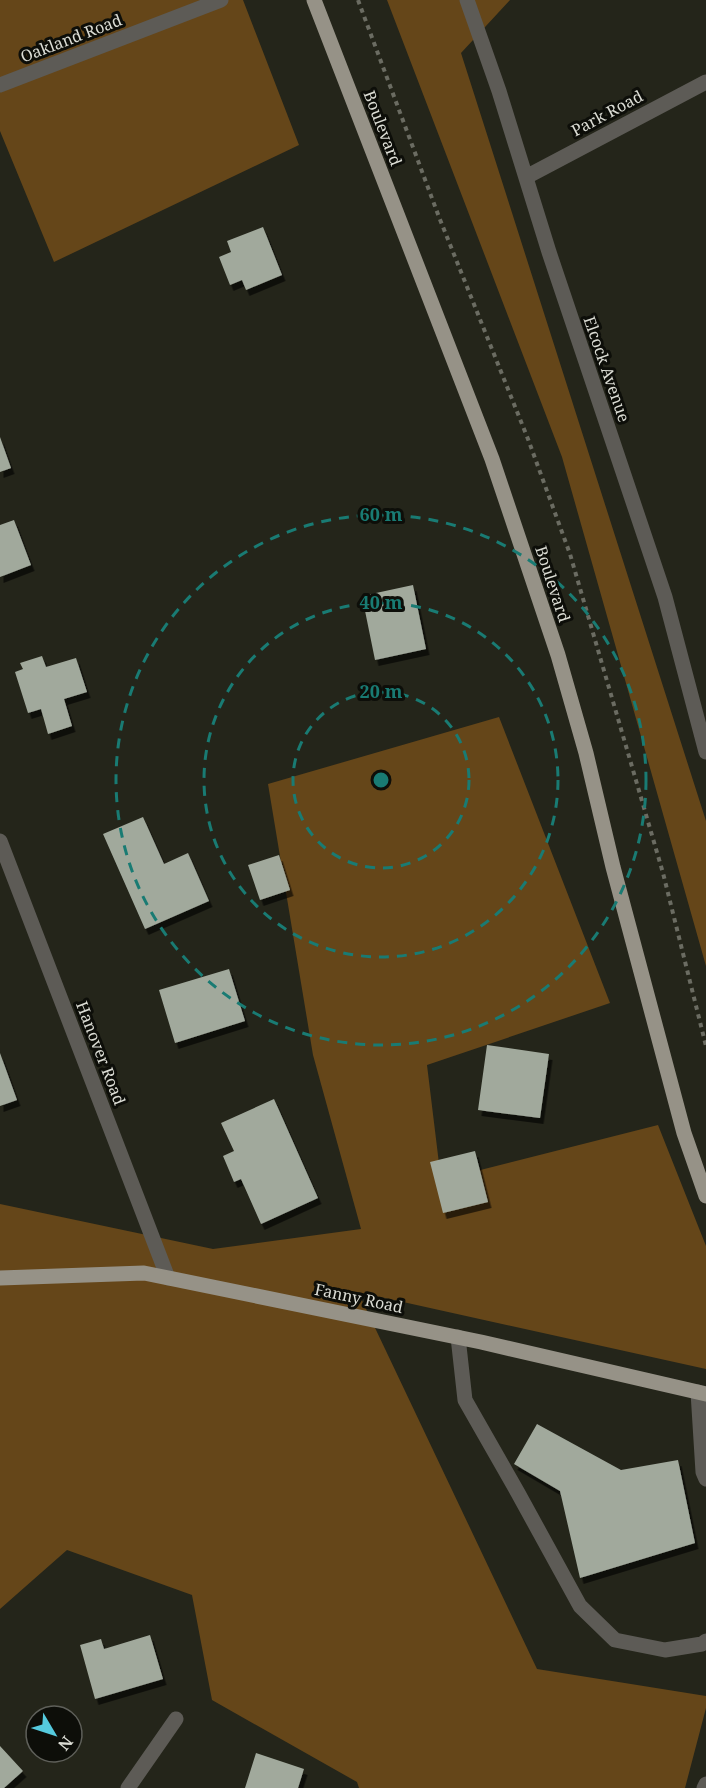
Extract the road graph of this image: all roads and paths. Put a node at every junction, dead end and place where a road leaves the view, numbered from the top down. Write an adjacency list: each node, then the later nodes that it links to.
1 (221, 0): 6 (street, Oakland Road)
2 (314, 0): 11 (main road, Boulevard)
3 (358, 0): 10 (path)
4 (467, 0): 7 (street, Elcock Avenue)
5 (706, 82): 7 (street, Park Road)
6 (0, 84)
7 (526, 177): 8 (street, Elcock Avenue)
8 (706, 752)
9 (0, 841): 13 (street, Hanover Road)
10 (706, 1046)
11 (706, 1196)
12 (0, 1278): 13 (main road, Fanny Road)
13 (168, 1278): 14 (main road, Fanny Road)
14 (458, 1337): 15 (main road, Fanny Road); 17 (street)
15 (702, 1393): 16 (street)
16 (706, 1479)
17 (706, 1641)
18 (176, 1719): 20 (street)
19 (706, 1784): 21 (street)
20 (128, 1788)
21 (704, 1788)

